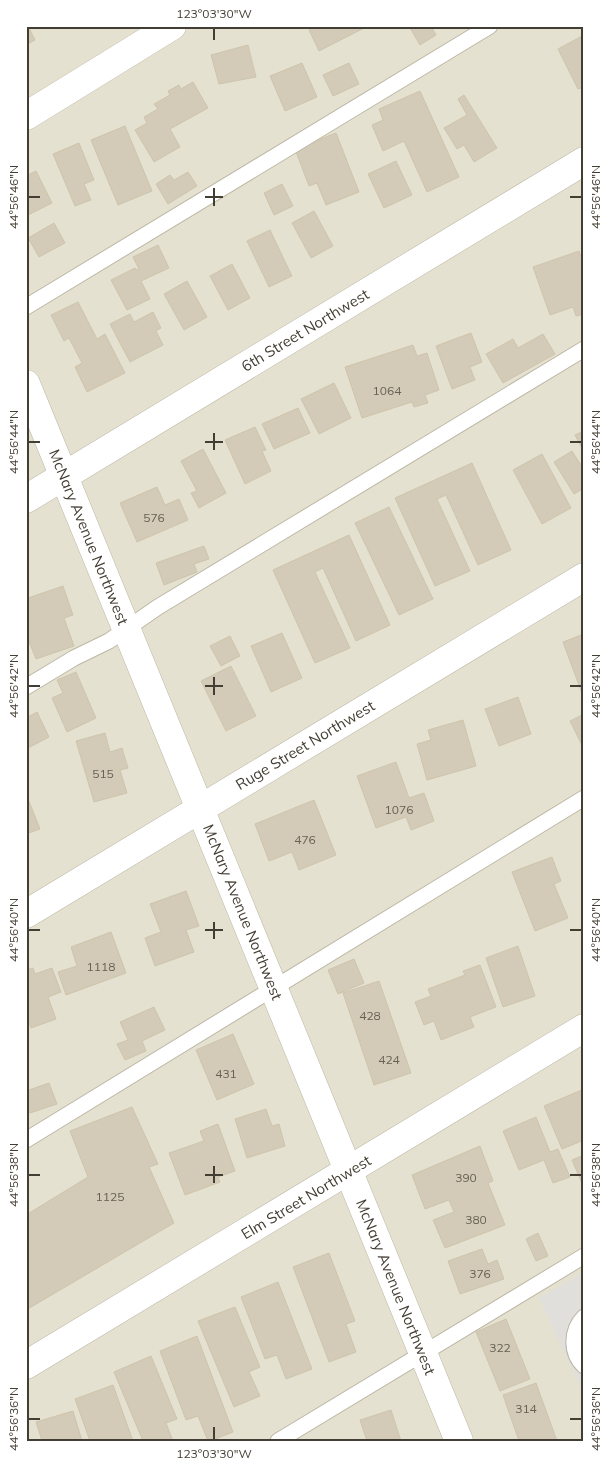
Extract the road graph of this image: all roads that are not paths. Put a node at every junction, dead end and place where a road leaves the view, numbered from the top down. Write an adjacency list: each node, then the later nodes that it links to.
1 (172, 26): 3 (street)
2 (490, 26): 5 (lane)
3 (26, 116)
4 (584, 161): 8 (street, 6th Street Northwest)
5 (26, 306)
6 (584, 350): 11 (lane)
7 (26, 384): 8 (street, McNary Avenue Northwest)
8 (64, 476): 9 (street, 6th Street Northwest); 11 (street, McNary Avenue Northwest)
9 (26, 499)
10 (584, 577): 14 (street, Ruge Street Northwest)
11 (126, 628): 12 (lane); 14 (street, McNary Avenue Northwest)
12 (26, 687)
13 (584, 798): 16 (lane)
14 (200, 809): 15 (street, Ruge Street Northwest); 16 (street, McNary Avenue Northwest)
15 (26, 914)
16 (274, 989): 18 (lane); 19 (street, McNary Avenue Northwest)
17 (584, 1028): 19 (street, Elm Street Northwest)
18 (26, 1140)
19 (349, 1172): 22 (street, McNary Avenue Northwest); 23 (street, Elm Street Northwest)
20 (584, 1256): 22 (lane)
21 (584, 1317): 24 (lane)
22 (423, 1352): 25 (lane); 26 (street, McNary Avenue Northwest)
23 (26, 1365)
24 (584, 1366)
25 (278, 1441)
26 (459, 1441)

